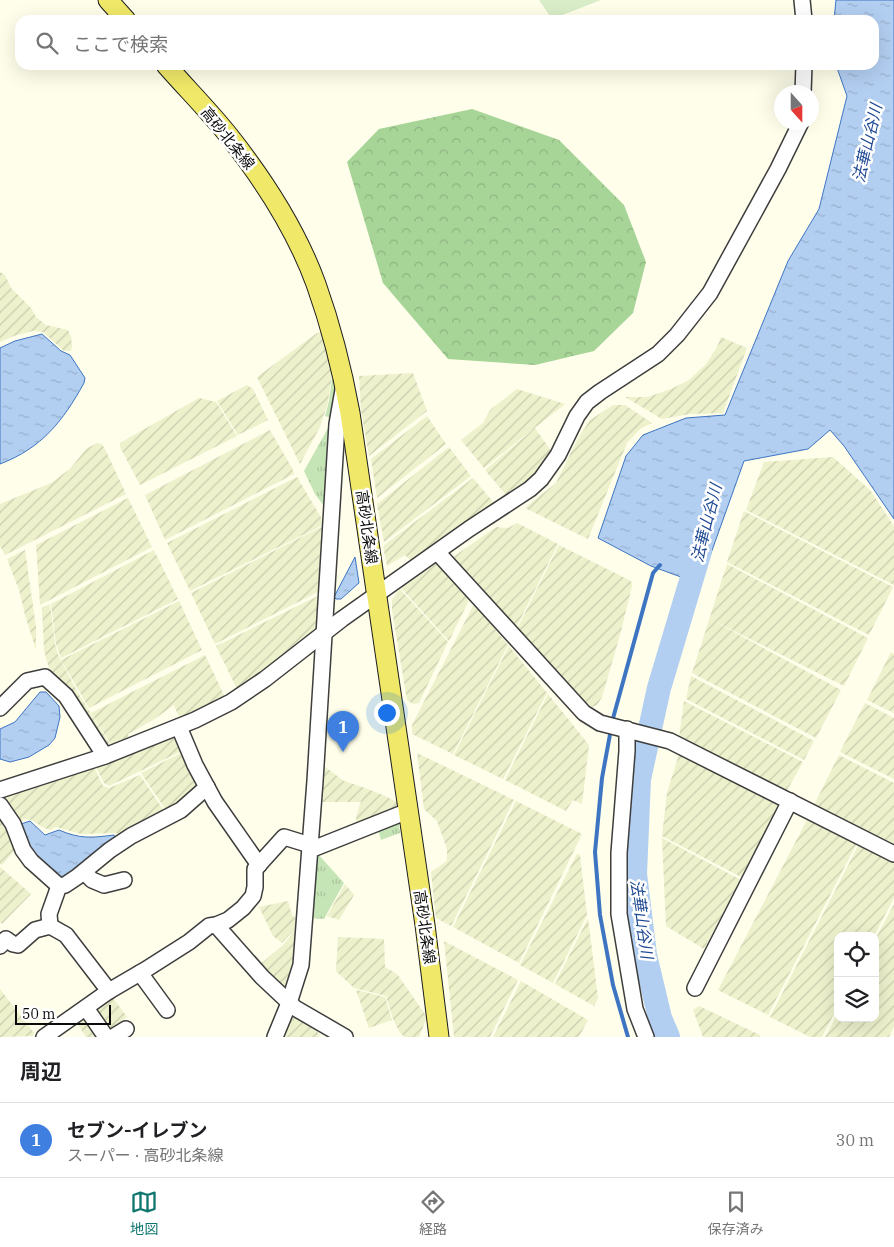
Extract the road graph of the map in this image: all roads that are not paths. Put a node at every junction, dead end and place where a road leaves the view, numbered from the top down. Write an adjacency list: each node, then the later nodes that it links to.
1 (108, 0): 3 (main road)
2 (802, 0): 4 (street)
3 (122, 15)
4 (804, 15)
5 (170, 70): 9 (main road, 高砂北条線)
6 (804, 70): 7 (street)
7 (803, 85)
8 (797, 130): 10 (street)
9 (345, 384): 11 (main road, 高砂北条線); 12 (street)
10 (438, 553): 11 (street); 15 (street)
11 (376, 595): 12 (street); 21 (main road, 高砂北条線)
12 (325, 632): 14 (street); 22 (street)
13 (0, 708): 16 (street)
14 (179, 726): 16 (street); 17 (street)
15 (622, 728): 19 (street); 44 (street)
16 (105, 756): 18 (street)
17 (207, 787): 24 (street); 25 (street)
18 (0, 790)
19 (790, 801): 23 (street); 32 (street)
20 (0, 805): 27 (street)
21 (408, 811): 22 (street); 43 (main road, 高砂北条線)
22 (310, 847): 24 (street); 34 (street)
23 (894, 854)
24 (259, 865): 29 (street)
25 (84, 872): 26 (street); 27 (street)
26 (124, 880)
27 (59, 886): 28 (street)
28 (50, 926): 30 (street); 33 (street)
29 (216, 926): 31 (street); 34 (street)
30 (0, 946)
31 (140, 973): 33 (street); 36 (street)
32 (695, 988)
33 (109, 991): 35 (street)
34 (289, 1003): 41 (street); 42 (street)
35 (86, 1008): 38 (street); 39 (street)
36 (167, 1010)
37 (126, 1029): 40 (street)
38 (51, 1035)
39 (106, 1037)
40 (113, 1037)
41 (274, 1037)
42 (344, 1037)
43 (439, 1037)
44 (646, 1037)

